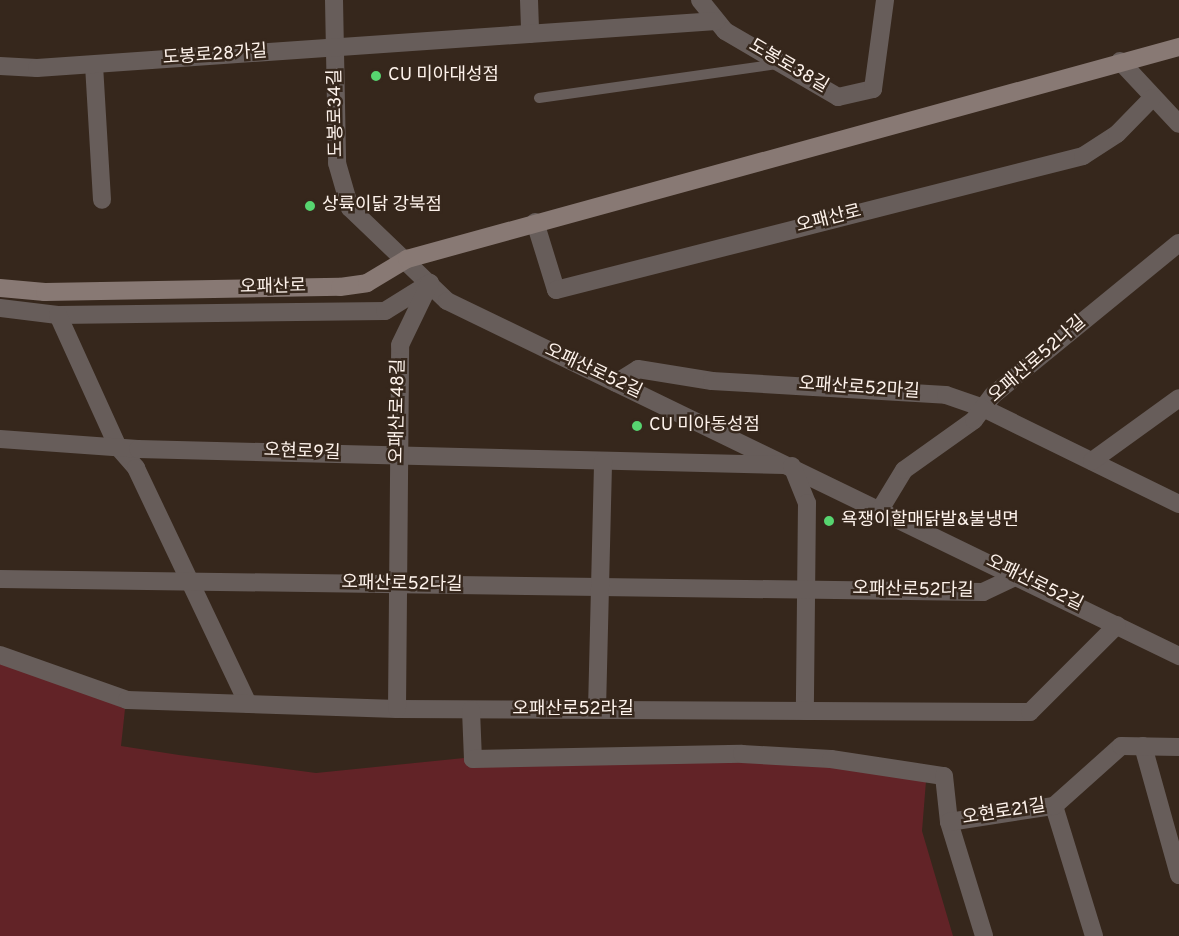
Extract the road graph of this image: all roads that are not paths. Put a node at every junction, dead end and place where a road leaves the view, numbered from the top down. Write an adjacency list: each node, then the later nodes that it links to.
1 (334, 0): 7 (street, 도봉로34길)
2 (529, 0): 6 (street)
3 (700, 0): 5 (street, 도봉로38길)
4 (885, 0): 10 (street, 도봉로38길)
5 (716, 21): 6 (street, 도봉로34길); 10 (street, 도봉로38길)
6 (530, 34): 7 (street, 도봉로34길)
7 (336, 47): 11 (street, 도봉로28가길); 19 (street, 도봉로34길)
8 (1179, 47): 9 (street, 오패산로)
9 (1120, 61): 14 (street); 17 (street, 오패산로)
10 (782, 64): 13 (lane)
11 (94, 65): 12 (street, 도봉로28가길); 16 (street)
12 (0, 66)
13 (539, 98)
14 (1152, 98): 15 (street); 17 (street, 오패산로)
15 (1179, 124)
16 (102, 200)
17 (535, 222): 19 (street, 오패산로)
18 (1179, 243): 26 (street, 오패산로52나길)
19 (407, 259): 20 (street, 오패산로52길); 21 (street, 오패산로)
20 (430, 283): 23 (street); 24 (street, 오패산로52길); 29 (street, 오패산로48길)
21 (0, 288)
22 (0, 308): 23 (street)
23 (58, 315): 28 (street)
24 (616, 383): 26 (street, 오패산로52마길); 32 (street, 오패산로52길)
25 (1179, 398): 31 (street)
26 (983, 408): 31 (street, 오패산로52마길); 34 (street, 오패산로52나길)
27 (0, 439): 28 (street, 오현로9길)
28 (118, 447): 29 (street, 오현로9길); 37 (street)
29 (398, 456): 30 (street, 오현로9길); 38 (street, 오패산로48길)
30 (603, 461): 32 (street, 오현로9길); 39 (street)
31 (1092, 461): 33 (street, 오패산로52마길)
32 (792, 465): 34 (street, 오패산로52길); 40 (street)
33 (1179, 504)
34 (880, 508): 35 (street, 오패산로52길)
35 (1018, 576): 40 (street, 오패산로52다길); 41 (street, 오패산로52길)
36 (0, 579): 37 (street, 오패산로52다길)
37 (190, 581): 38 (street, 오패산로52다길); 44 (street)
38 (396, 585): 39 (street, 오패산로52다길); 45 (street, 오패산로48길)
39 (599, 587): 40 (street, 오패산로52다길); 47 (street)
40 (804, 590): 48 (street)
41 (1117, 625): 43 (street, 오패산로52길); 48 (street, 오패산로52라길)
42 (0, 655): 44 (street, 오패산로52라길)
43 (1179, 656)
44 (248, 704): 45 (street, 오패산로52라길)
45 (397, 709): 46 (street, 오패산로52라길)
46 (471, 710): 47 (street, 오패산로52라길); 52 (street, 오현로21길)
47 (597, 710): 48 (street, 오패산로52라길)
48 (805, 711)
49 (1143, 746): 50 (street, 오현로21길); 51 (street, 오현로21길); 53 (street)
50 (1179, 747)
51 (1054, 806): 52 (street, 오현로21길); 55 (street)
52 (950, 822): 54 (street, 오현로21길)
53 (1179, 876)
54 (984, 936)
55 (1094, 936)

